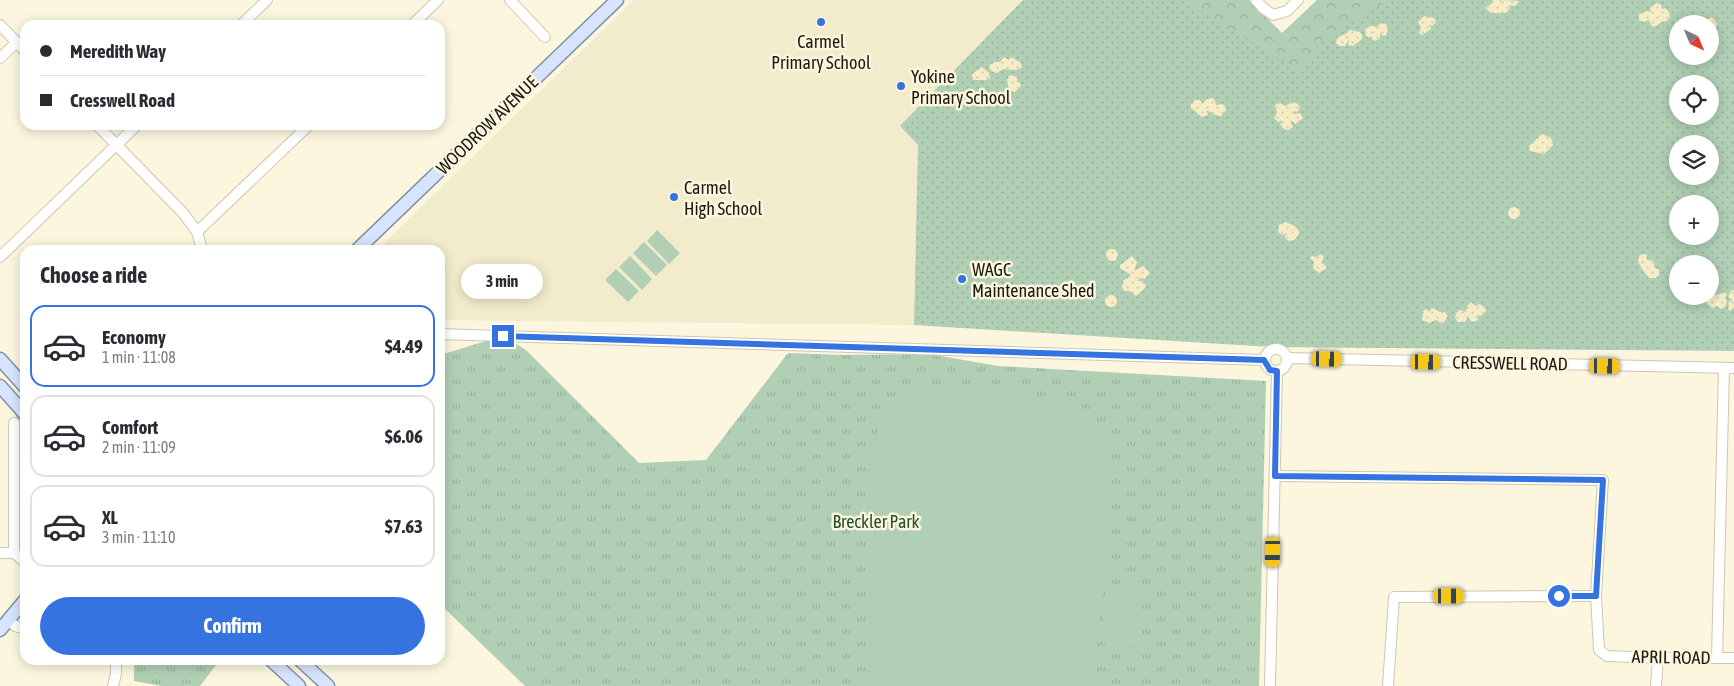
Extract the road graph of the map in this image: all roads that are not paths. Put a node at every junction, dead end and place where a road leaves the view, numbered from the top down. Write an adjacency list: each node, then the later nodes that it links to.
1 (268, 0): 7 (street)
2 (438, 0): 8 (street)
3 (510, 0): 10 (street)
4 (617, 0): 20 (main road, WOODROW AVENUE)
5 (1256, 0): 6 (street)
6 (1298, 0)
7 (246, 20)
8 (417, 20)
9 (0, 24): 11 (street)
10 (545, 38)
11 (17, 42): 12 (street); 13 (street)
12 (20, 45)
13 (0, 58)
14 (102, 130): 17 (street)
15 (132, 130): 17 (street)
16 (304, 130): 18 (street)
17 (116, 145): 18 (street); 21 (street)
18 (197, 232): 19 (street)
19 (201, 245)
20 (362, 245)
21 (0, 257)
22 (445, 334): 25 (street, CRESSWELL ROAD)
23 (1287, 358): 25 (street, CRESSWELL ROAD); 26 (street, CRESSWELL ROAD); 27 (street)
24 (0, 359): 28 (main road)
25 (1264, 360): 27 (street)
26 (1729, 368): 42 (street)
27 (1277, 371): 32 (street)
28 (20, 381)
29 (0, 386): 30 (main road)
30 (20, 408)
31 (14, 423): 34 (street)
32 (1275, 476): 36 (street); 50 (street)
33 (0, 553): 34 (street)
34 (14, 553): 35 (street)
35 (20, 558)
36 (1596, 596): 41 (street, APRIL ROAD); 51 (street)
37 (20, 606): 38 (main road)
38 (9, 620): 39 (street); 40 (main road)
39 (20, 628)
40 (0, 630)
41 (1658, 658): 42 (street, APRIL ROAD); 52 (street)
42 (1716, 658): 43 (street, APRIL ROAD)
43 (1734, 658)
44 (115, 665): 47 (street)
45 (276, 665): 48 (main road)
46 (305, 665): 49 (main road)
47 (113, 686)
48 (299, 686)
49 (328, 686)
50 (1270, 686)
51 (1388, 686)
52 (1656, 686)

